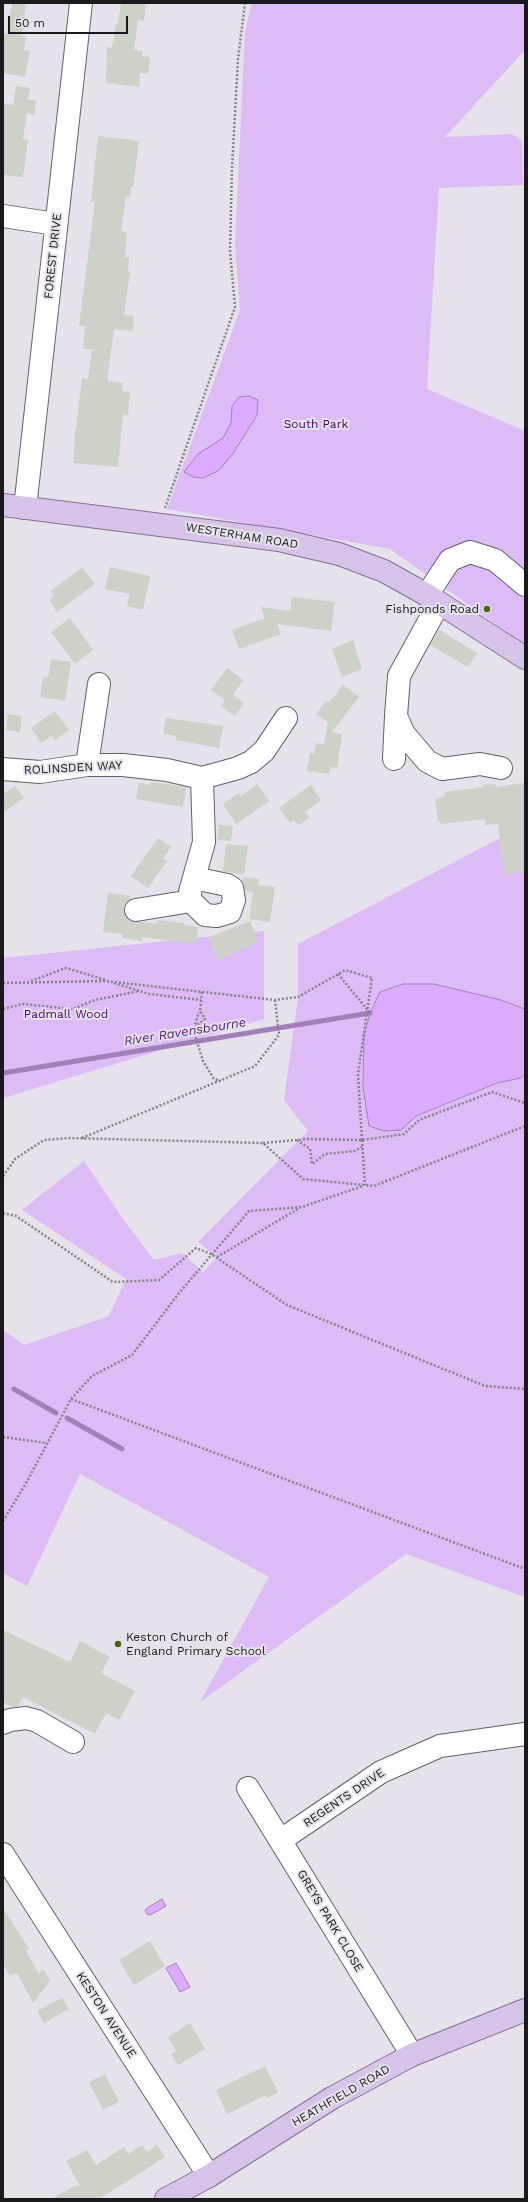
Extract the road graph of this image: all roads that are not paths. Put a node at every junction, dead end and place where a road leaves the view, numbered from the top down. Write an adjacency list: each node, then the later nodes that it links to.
1 (81, 3): 3 (street, FOREST DRIVE)
2 (3, 216): 3 (street)
3 (56, 224): 5 (street, FOREST DRIVE)
4 (3, 506): 5 (main road, WESTERHAM ROAD)
5 (25, 508): 7 (main road, WESTERHAM ROAD)
6 (525, 585): 7 (street)
7 (433, 599): 8 (main road, WESTERHAM ROAD); 10 (street)
8 (525, 658)
9 (99, 684): 13 (street)
10 (396, 716): 12 (street); 15 (street)
11 (286, 718): 16 (street, ROLINSDEN WAY)
12 (394, 759)
13 (87, 765): 14 (street, ROLINSDEN WAY); 16 (street, ROLINSDEN WAY)
14 (3, 768)
15 (500, 768)
16 (202, 778): 17 (street)
17 (136, 910)
18 (3, 1723): 20 (street)
19 (525, 1734): 22 (street, REGENTS DRIVE)
20 (73, 1742)
21 (248, 1788): 22 (street, GREYS PARK CLOSE)
22 (281, 1840): 25 (street, GREYS PARK CLOSE)
23 (3, 1854): 26 (street, KESTON AVENUE)
24 (525, 2010): 25 (main road, HEATHFIELD ROAD)
25 (412, 2055): 26 (main road, HEATHFIELD ROAD)
26 (208, 2176): 27 (main road, HEATHFIELD ROAD)
27 (166, 2199)

